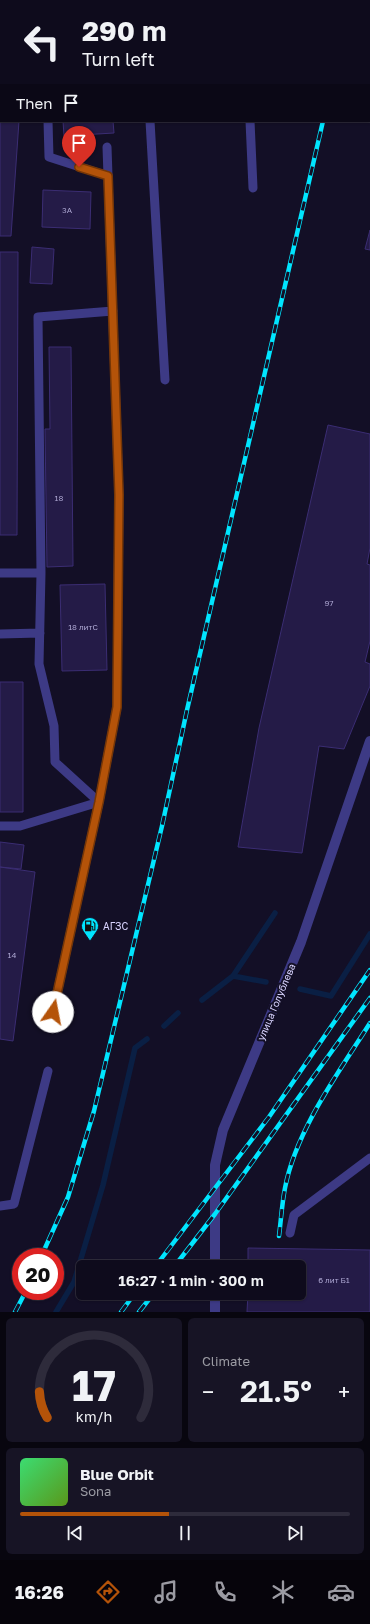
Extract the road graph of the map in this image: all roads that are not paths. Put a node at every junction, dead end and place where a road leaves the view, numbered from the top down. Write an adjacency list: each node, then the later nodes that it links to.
1 (48, 122): 5 (lane)
2 (150, 122): 8 (lane)
3 (250, 122): 6 (lane)
4 (107, 147): 5 (lane)
5 (108, 176): 7 (lane)
6 (252, 188)
7 (112, 311): 10 (lane); 14 (lane)
8 (165, 380)
9 (0, 573): 10 (lane)
10 (41, 573): 11 (lane)
11 (40, 633): 12 (lane); 14 (lane)
12 (0, 634)
13 (370, 741): 21 (street, улица Голублева)
14 (99, 802): 15 (lane); 16 (lane)
15 (0, 826)
16 (53, 1012)
17 (48, 1071): 19 (lane)
18 (370, 1158): 20 (lane)
19 (0, 1206)
20 (290, 1233)
21 (215, 1260)
22 (215, 1300): 23 (street)
23 (215, 1312)

